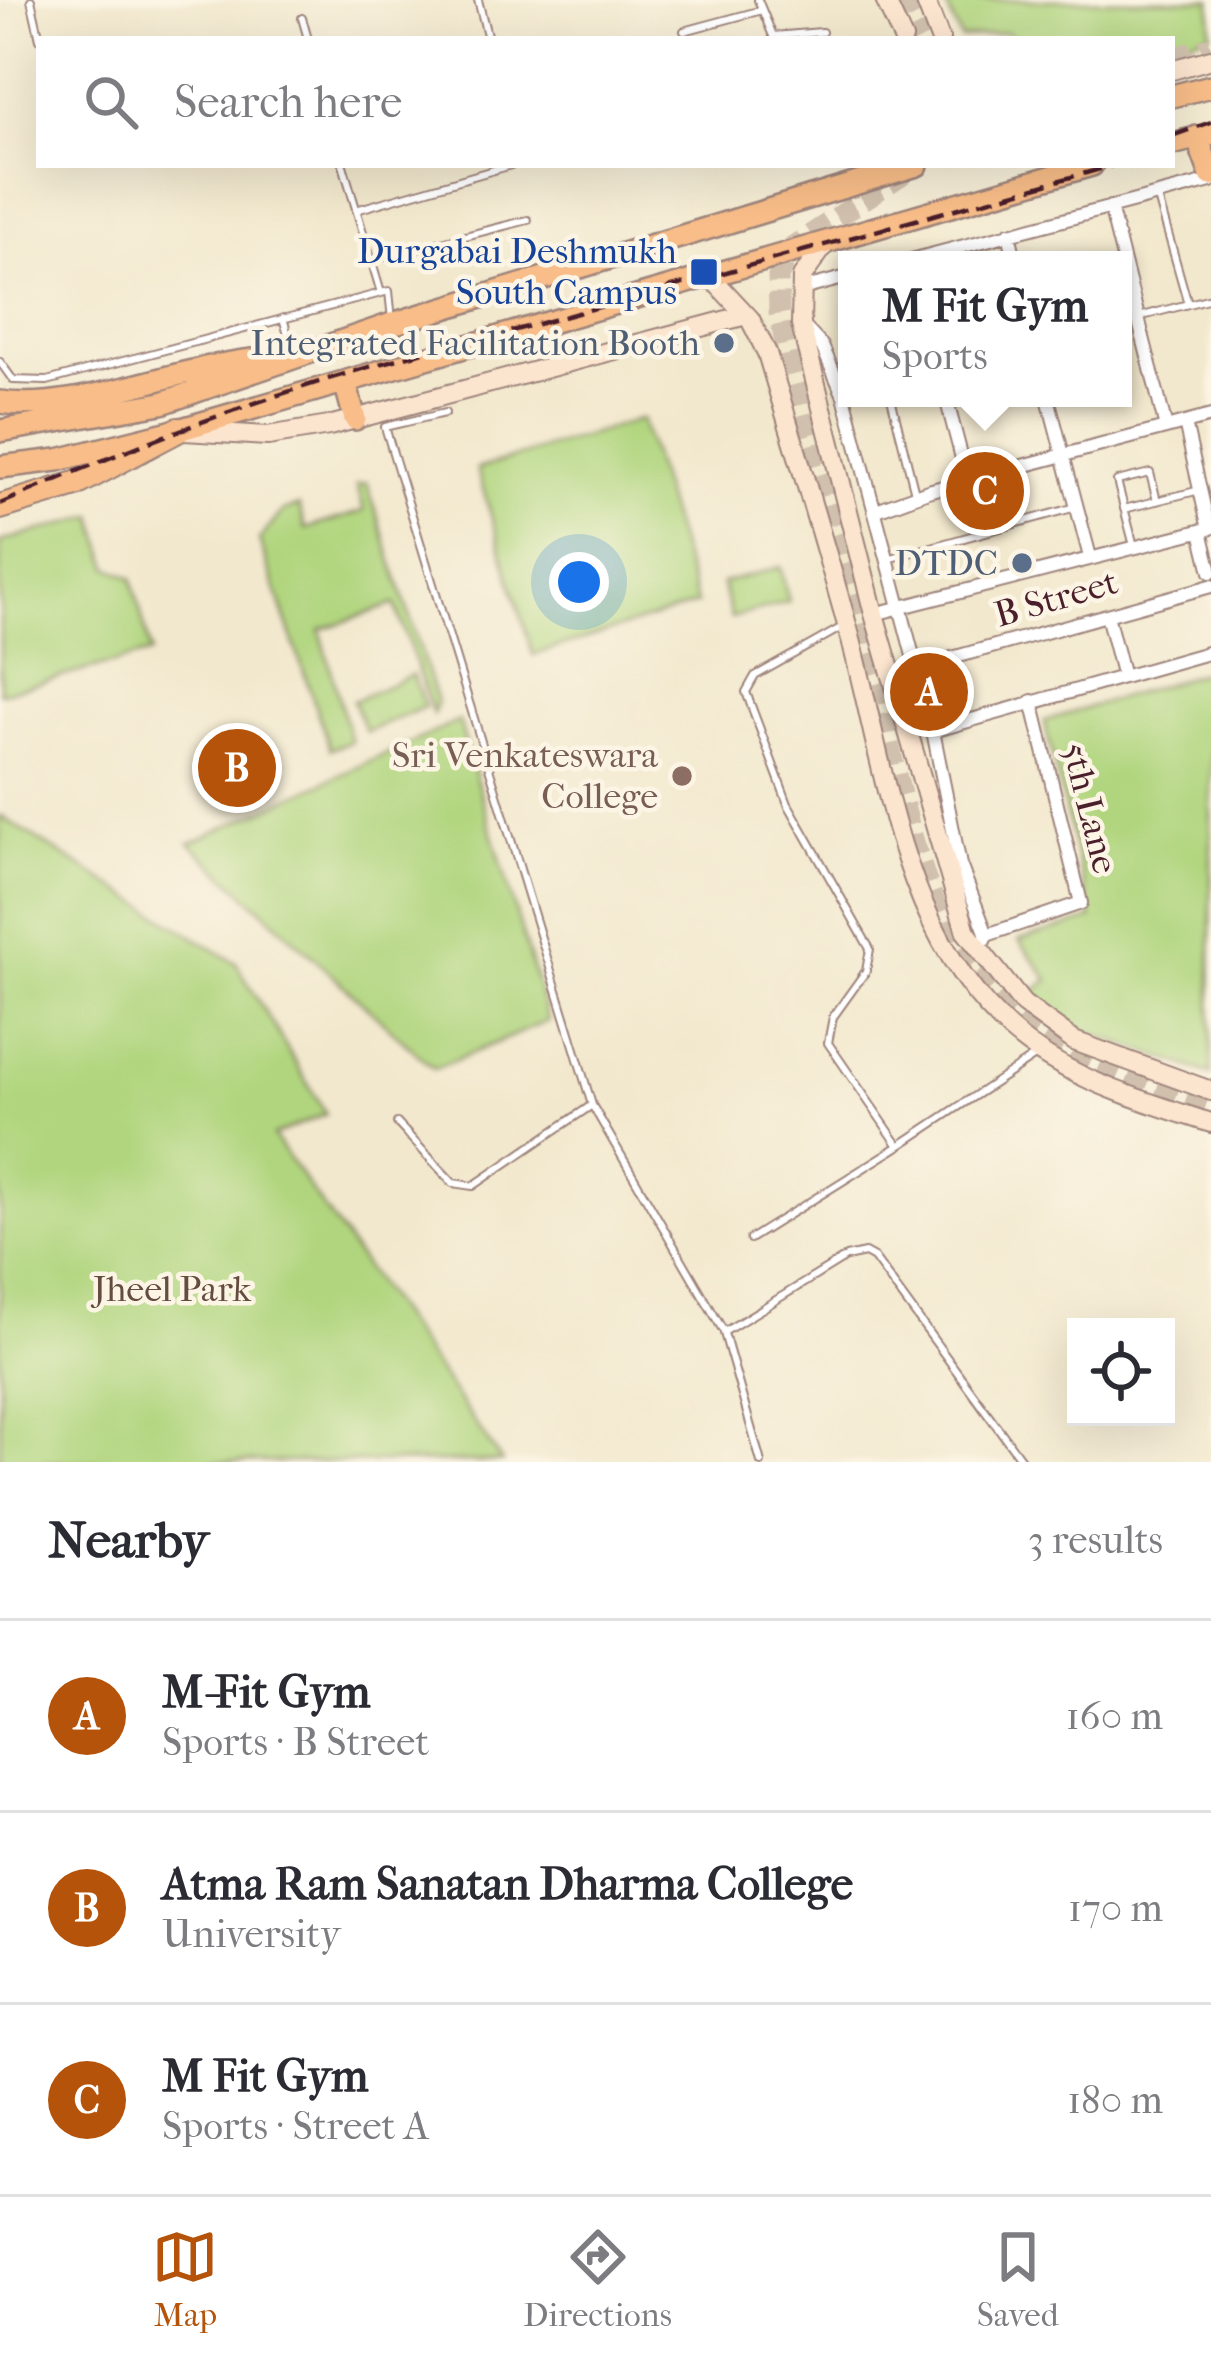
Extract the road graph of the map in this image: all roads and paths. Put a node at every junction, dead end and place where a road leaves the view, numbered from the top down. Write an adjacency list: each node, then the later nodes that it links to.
1 (31, 0): 10 (lane)
2 (478, 0): 12 (lane)
3 (758, 0): 6 (lane)
4 (885, 0): 13 (street)
5 (925, 0): 14 (street)
6 (762, 10): 8 (lane); 9 (lane)
7 (302, 18): 11 (lane)
8 (684, 31)
9 (822, 32)
10 (39, 36)
11 (307, 36)
12 (487, 36)
13 (901, 36)
14 (939, 36)
15 (1211, 59): 16 (street)
16 (1175, 69)
17 (1211, 86): 18 (main road)
18 (1175, 96)
19 (1204, 136): 24 (main road)
20 (344, 168): 27 (lane)
21 (502, 168): 27 (lane)
22 (907, 168): 45 (main road)
23 (1083, 168): 30 (main road)
24 (1211, 178): 25 (street)
25 (1157, 194): 26 (street); 41 (lane)
26 (1110, 207): 29 (street); 33 (street)
27 (356, 210): 34 (lane)
28 (528, 220): 34 (lane)
29 (1009, 233): 31 (street); 32 (street)
30 (826, 243): 35 (main road); 37 (street)
31 (944, 251)
32 (1013, 251)
33 (1121, 251)
34 (371, 260): 38 (lane)
35 (709, 275): 42 (street); 49 (main road)
36 (838, 280): 37 (street)
37 (802, 290): 46 (street)
38 (381, 292): 44 (lane); 45 (lane)
39 (1132, 297): 43 (street)
40 (1211, 298): 41 (lane)
41 (1188, 304): 43 (lane)
42 (746, 316): 60 (street); 84 (street)
43 (1137, 317): 62 (street)
44 (284, 318): 47 (lane); 48 (lane)
45 (392, 324): 47 (main road)
46 (801, 325): 50 (street); 52 (street)
47 (294, 358): 53 (main road); 64 (main road)
48 (0, 362)
49 (345, 382): 60 (main road); 63 (main road)
50 (838, 382)
51 (838, 397): 52 (street)
52 (817, 400): 82 (street)
53 (0, 402)
54 (847, 407): 74 (street)
55 (893, 407): 69 (lane)
56 (948, 407): 67 (street)
57 (1050, 407): 65 (street)
58 (446, 413): 93 (lane)
59 (1211, 416): 61 (street)
60 (355, 419): 63 (street)
61 (1185, 423): 62 (street); 68 (street)
62 (1166, 428): 65 (street)
63 (178, 430): 66 (main road); 71 (highway)
64 (0, 431)
65 (1063, 456): 67 (street); 72 (street)
66 (0, 467)
67 (968, 482): 69 (street)
68 (1200, 490): 70 (lane); 75 (street)
69 (917, 500): 74 (street)
70 (1157, 501): 73 (lane); 73 (lane)
71 (0, 507)
72 (1076, 507): 77 (street); 78 (lane)
73 (1124, 509): 76 (lane)
74 (874, 511): 78 (street)
75 (1207, 529): 76 (street); 79 (street)
76 (1134, 546): 77 (street)
77 (1090, 557): 81 (street)
78 (888, 559): 81 (street)
79 (1211, 572)
80 (1211, 586): 83 (street, B Street)
81 (900, 610): 82 (street); 86 (street)
82 (874, 614): 90 (street)
83 (1107, 615): 86 (street, B Street); 87 (street)
84 (847, 625): 91 (street); 96 (lane)
85 (1211, 652): 87 (street)
86 (916, 668): 89 (street)
87 (1123, 677): 88 (street)
88 (1032, 701): 89 (street); 90 (street, 5th Lane)
89 (933, 731): 90 (street)
90 (982, 943): 92 (street)
91 (1037, 1053): 95 (street); 96 (lane)
92 (1211, 1091)
93 (592, 1105): 94 (lane); 98 (lane)
94 (397, 1123)
95 (1211, 1123)
96 (899, 1146): 97 (lane)
97 (750, 1239)
98 (724, 1332): 99 (lane); 100 (lane)
99 (760, 1462)
100 (1023, 1462)

